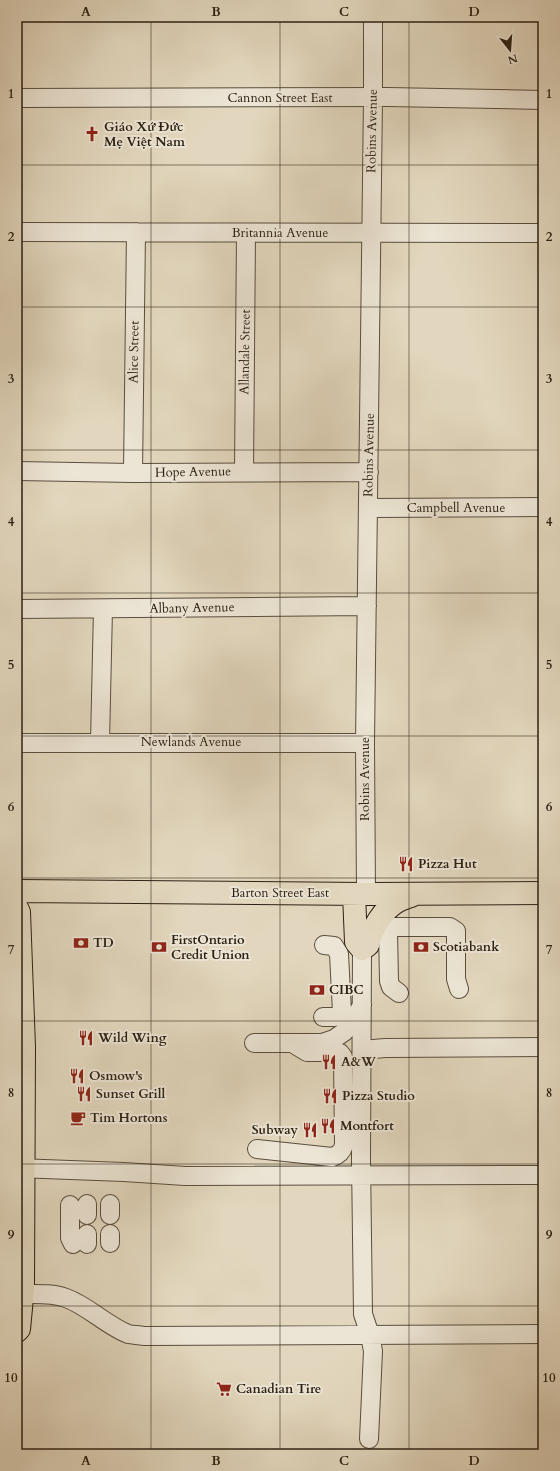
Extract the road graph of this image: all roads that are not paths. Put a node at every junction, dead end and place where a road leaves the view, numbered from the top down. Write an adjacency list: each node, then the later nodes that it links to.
1 (373, 17): 3 (street, Robins Avenue)
2 (17, 98): 3 (street, Cannon Street East)
3 (373, 98): 4 (street, Cannon Street East); 8 (street, Robins Avenue)
4 (543, 100)
5 (17, 232): 6 (street, Britannia Avenue)
6 (136, 232): 7 (street, Britannia Avenue); 13 (street, Alice Street)
7 (246, 233): 8 (street, Britannia Avenue); 11 (street, Allandale Street)
8 (371, 233): 9 (street, Britannia Avenue); 12 (street, Robins Avenue)
9 (543, 233)
10 (17, 471): 13 (street, Hope Avenue)
11 (244, 472): 12 (street, Hope Avenue); 13 (street, Hope Avenue)
12 (369, 472): 15 (street, Robins Avenue)
13 (133, 473)
14 (543, 507): 15 (street, Campbell Avenue)
15 (368, 508): 16 (street, Robins Avenue)
16 (367, 606): 18 (street, Albany Avenue); 21 (street, Robins Avenue)
17 (17, 609): 18 (street, Albany Avenue)
18 (103, 609): 19 (street)
19 (100, 742): 20 (street, Newlands Avenue); 21 (street, Newlands Avenue)
20 (17, 743)
21 (365, 743): 24 (street, Robins Avenue)
22 (17, 891): 24 (main road, Barton Street East)
23 (543, 893): 25 (main road, Barton Street East)
24 (360, 894): 25 (main road, Barton Street East); 28 (main road)
25 (417, 894): 28 (main road)
26 (17, 908): 38 (main road)
27 (324, 945): 32 (street)
28 (362, 949): 31 (street)
29 (459, 989): 30 (street)
30 (399, 993)
31 (362, 1004): 34 (street); 36 (street)
32 (323, 1018)
33 (254, 1043): 34 (street)
34 (292, 1043): 37 (street)
35 (543, 1047): 36 (street)
36 (362, 1050): 40 (street)
37 (258, 1149)
38 (21, 1168): 40 (street); 43 (main road)
39 (543, 1175): 40 (street)
40 (361, 1176): 46 (street)
41 (82, 1208): 42 (street)
42 (83, 1241)
43 (22, 1294): 44 (main road); 46 (street)
44 (17, 1331)
45 (543, 1334): 46 (street)
46 (370, 1335): 47 (street)
47 (369, 1439)

